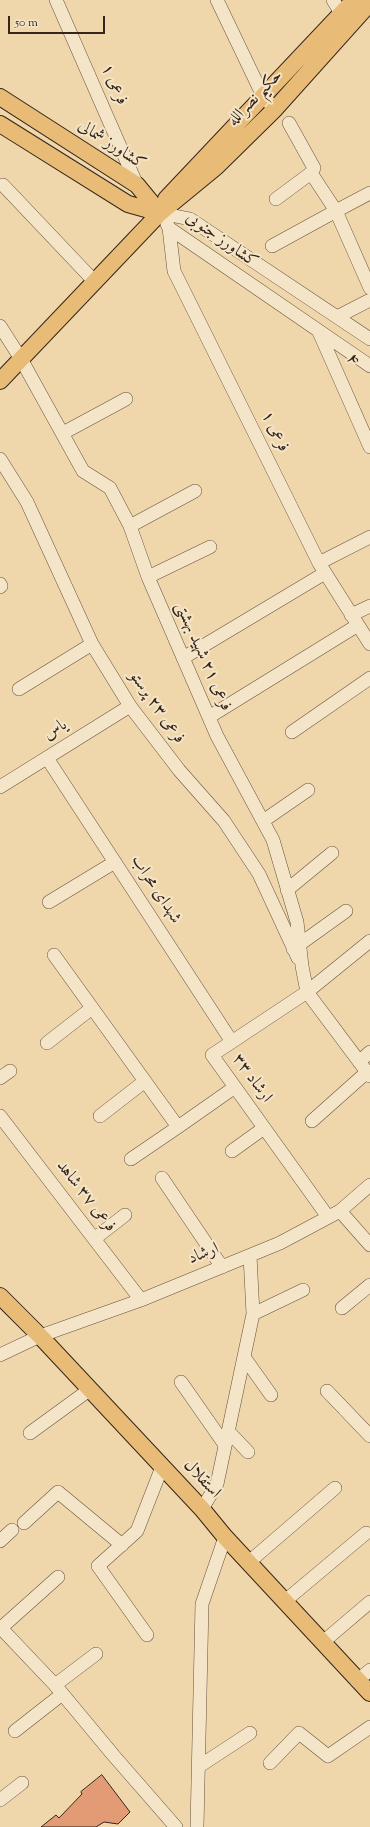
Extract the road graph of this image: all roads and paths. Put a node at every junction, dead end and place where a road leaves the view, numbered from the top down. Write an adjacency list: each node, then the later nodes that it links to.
1 (56, 0): 14 (street, فرعی ۱)
2 (217, 0): 7 (street)
3 (333, 0): 6 (street)
4 (354, 0): 6 (main road, حکیم نصرالله)
5 (370, 3): 6 (main road, حکیم نصرالله)
6 (345, 20): 7 (main road, حکیم نصرالله); 9 (main road, حکیم نصرالله)
7 (263, 96): 9 (street); 18 (main road, حکیم نصرالله)
8 (0, 97): 14 (main road, کشاورز شمالی)
9 (275, 109): 18 (main road, حکیم نصرالله)
10 (289, 123): 12 (street)
11 (0, 124): 18 (main road)
12 (311, 172): 16 (street); 17 (street)
13 (3, 185): 21 (street)
14 (137, 185): 18 (main road, کشاورز شمالی)
15 (370, 193): 17 (street)
16 (276, 199)
17 (336, 211): 20 (street); 22 (street)
18 (160, 214): 19 (street, کشاورز جنوبی); 21 (main road, حکیم نصرالله); 24 (street, کشاورز جنوبی)
19 (169, 228): 26 (street, کشاورز جنوبی); 39 (street, فرعی ۱)
20 (272, 246)
21 (95, 282): 28 (main road, حکیم نصرالله)
22 (370, 288)
23 (370, 300): 24 (street)
24 (337, 317): 27 (street, کشاورز جنوبی)
25 (0, 326): 28 (street, فرعی ۲۱ شهید بهشتی)
26 (319, 332): 29 (street, کشاورز جنوبی); 33 (street, ۴)
27 (370, 339)
28 (21, 359): 30 (main road, حکیم نصرالله); 32 (street, فرعی ۲۱ شهید بهشتی)
29 (370, 366)
30 (0, 381)
31 (126, 399): 32 (street)
32 (63, 433): 36 (street, فرعی ۲۱ شهید بهشتی)
33 (370, 447)
34 (0, 459): 45 (street, فرعی ۲۳ پرستو)
35 (195, 491): 36 (street)
36 (130, 526): 40 (street, فرعی ۲۱ شهید بهشتی)
37 (370, 537): 39 (street)
38 (210, 547): 40 (street)
39 (322, 568): 44 (street, فرعی ۱); 47 (street)
40 (148, 577): 47 (street, فرعی ۲۱ شهید بهشتی)
41 (0, 584): 42 (street)
42 (0, 587)
43 (370, 606): 44 (street)
44 (354, 620): 46 (street, فرعی ۱); 51 (street)
45 (92, 644): 49 (street); 50 (street, فرعی ۲۳ پرستو)
46 (370, 644)
47 (183, 658): 51 (street, فرعی ۲۱ شهید بهشتی)
48 (370, 678): 52 (street)
49 (19, 688)
50 (130, 706): 53 (street, یاس); 63 (street, فرعی ۲۳ پرستو)
51 (209, 717): 56 (street, فرعی ۲۱ شهید بهشتی)
52 (292, 732)
53 (47, 758): 54 (street, یاس); 58 (street, شهدای محراب)
54 (0, 787)
55 (308, 790): 56 (street)
56 (263, 821): 59 (street, فرعی ۲۱ شهید بهشتی)
57 (332, 854): 59 (street)
58 (115, 862): 60 (street); 67 (street, شهدای محراب)
59 (287, 890): 63 (street, فرعی ۲۱ شهید بهشتی)
60 (49, 902)
61 (346, 911): 63 (street)
62 (370, 941): 65 (street, ارشاد ۳۳)
63 (296, 947): 65 (street, فرعی ۲۱ شهید بهشتی)
64 (54, 955): 66 (street)
65 (307, 992): 67 (street, ارشاد ۳۳); 70 (street)
66 (92, 1008): 68 (street); 71 (street)
67 (232, 1042): 72 (street, ارشاد ۳۳)
68 (47, 1043)
69 (370, 1052): 70 (street)
70 (366, 1070): 75 (street)
71 (145, 1081): 74 (street); 76 (street)
72 (234, 1087): 76 (street); 77 (street, ارشاد ۳۳)
73 (0, 1116): 84 (street, فرعی ۳۷ شاهد)
74 (100, 1116)
75 (312, 1121)
76 (178, 1127): 79 (street)
77 (264, 1128): 78 (street); 82 (street, ارشاد ۳۳)
78 (232, 1151)
79 (131, 1159)
80 (162, 1178): 87 (street)
81 (370, 1186): 82 (street, ارشاد)
82 (334, 1214): 85 (street, ارشاد ۳۳); 86 (street, ارشاد)
83 (125, 1215): 84 (street)
84 (94, 1239): 91 (street, فرعی ۳۷ شاهد)
85 (370, 1245)
86 (250, 1256): 87 (street, ارشاد); 93 (street)
87 (222, 1267): 91 (street, ارشاد)
88 (303, 1290): 93 (street)
89 (368, 1290): 92 (street)
90 (0, 1296): 94 (main road, استقلال)
91 (141, 1300): 94 (street, ارشاد)
92 (342, 1308)
93 (253, 1314): 96 (street)
94 (40, 1336): 95 (street, ارشاد); 98 (main road, استقلال)
95 (0, 1354)
96 (244, 1357): 100 (street); 101 (street)
97 (181, 1382): 104 (street)
98 (89, 1390): 102 (street); 106 (main road, استقلال)
99 (327, 1392): 103 (street)
100 (271, 1395)
101 (228, 1431): 104 (street); 105 (street)
102 (30, 1433)
103 (370, 1436)
104 (225, 1445): 108 (street)
105 (248, 1452)
106 (162, 1467): 108 (main road, استقلال); 114 (street)
107 (335, 1488): 115 (street)
108 (202, 1509): 112 (main road, استقلال)
109 (24, 1523): 114 (street)
110 (12, 1530): 113 (street)
111 (366, 1533): 117 (street)
112 (225, 1537): 115 (main road, استقلال); 131 (street)
113 (0, 1541)
114 (122, 1545): 120 (street)
115 (249, 1562): 117 (main road, استقلال)
116 (58, 1578): 119 (street)
117 (285, 1601): 121 (main road, استقلال)
118 (370, 1602): 121 (street)
119 (0, 1628): 125 (street)
120 (147, 1635)
121 (323, 1642): 124 (main road, استقلال)
122 (96, 1654): 125 (street)
123 (370, 1670): 124 (street)
124 (357, 1681): 126 (main road, استقلال)
125 (58, 1690): 128 (street); 134 (street)
126 (370, 1693)
127 (370, 1727): 130 (street)
128 (15, 1731)
129 (250, 1733): 131 (street)
130 (270, 1763)
131 (198, 1767): 135 (street)
132 (22, 1783): 133 (street)
133 (0, 1800)
134 (176, 1827)
135 (197, 1827)

